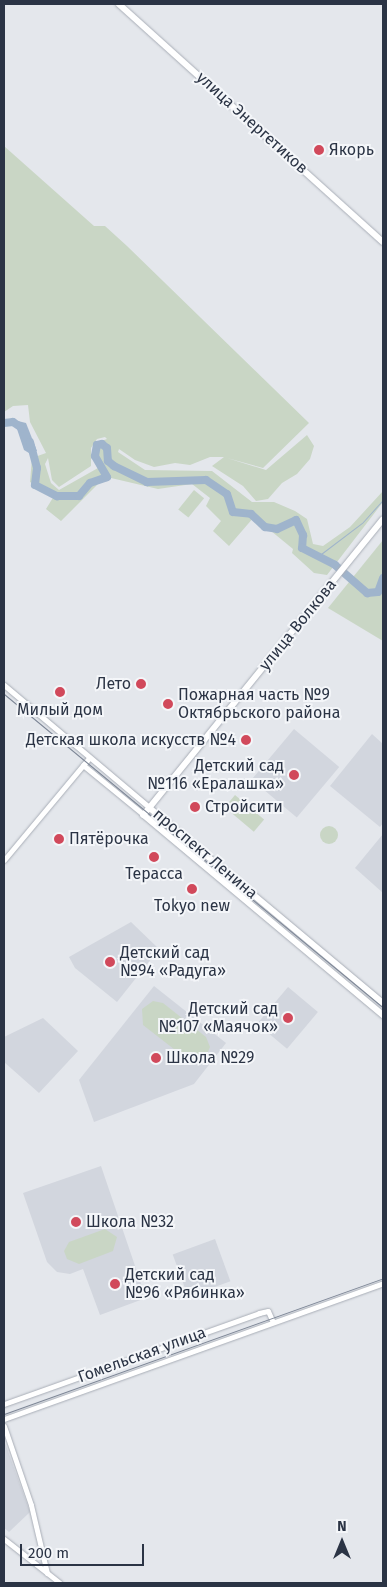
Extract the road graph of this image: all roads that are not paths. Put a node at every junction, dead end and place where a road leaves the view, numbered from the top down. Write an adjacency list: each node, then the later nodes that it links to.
1 (119, 4): 2 (main road, улица Энергетиков)
2 (383, 242)
3 (383, 520): 7 (main road, улица Волкова)
4 (4, 685): 5 (street, проспект Ленина)
5 (89, 758): 6 (street); 7 (street, проспект Ленина)
6 (83, 765): 8 (street, проспект Ленина); 9 (street)
7 (150, 808): 8 (main road, улица Волкова); 10 (main road, проспект Ленина)
8 (144, 815): 11 (main road, проспект Ленина)
9 (4, 860)
10 (383, 1003)
11 (383, 1015)
12 (383, 1282): 13 (street, Гомельская улица)
13 (273, 1322): 14 (street, Гомельская улица); 15 (street, Гомельская улица)
14 (4, 1404)
15 (4, 1420)
16 (4, 1426): 18 (street)
17 (4, 1539): 18 (street)
18 (47, 1573): 19 (street)
19 (60, 1583)

